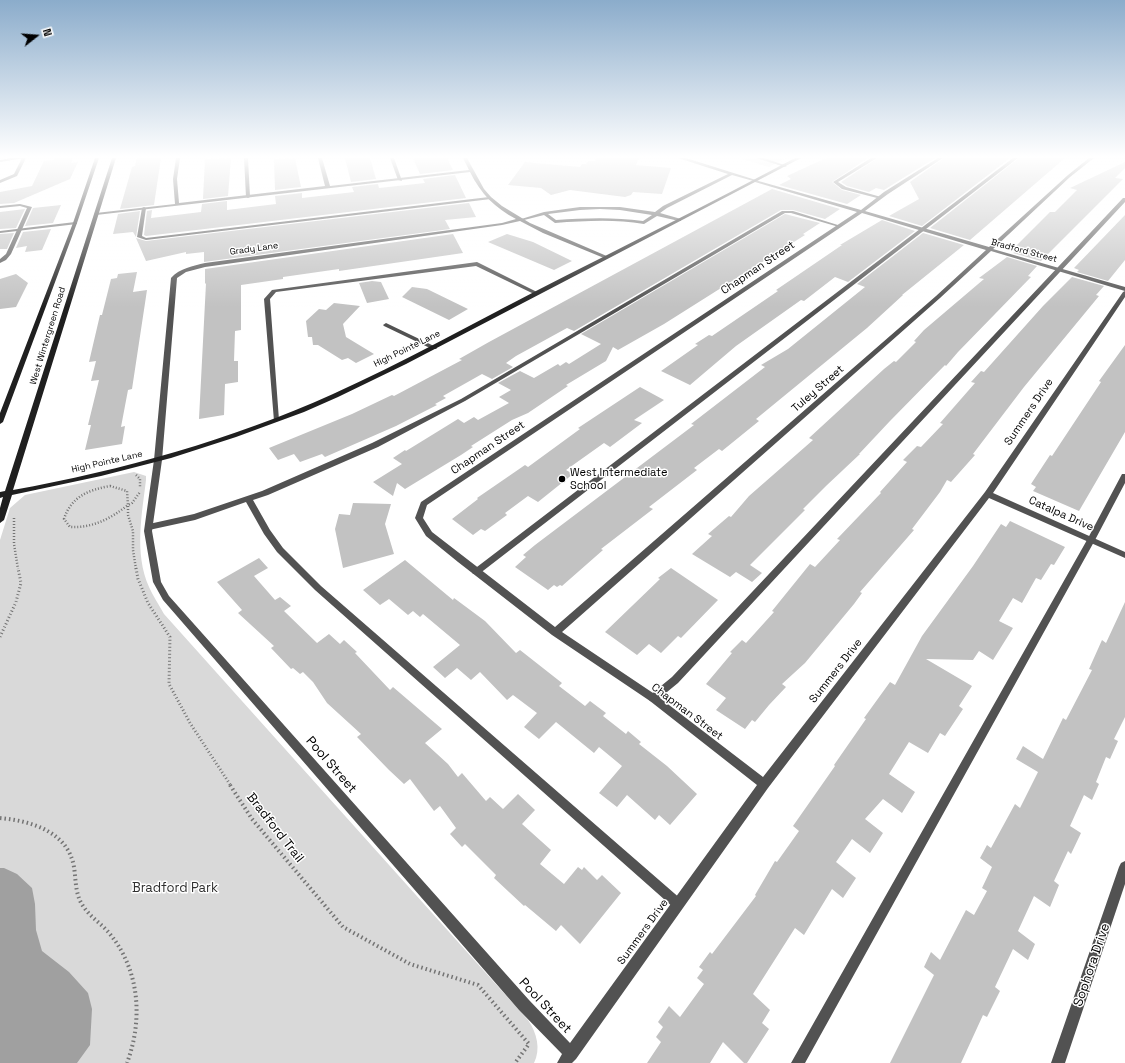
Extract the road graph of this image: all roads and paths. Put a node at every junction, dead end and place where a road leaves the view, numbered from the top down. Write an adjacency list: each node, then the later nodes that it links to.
1 (30, 208): 26 (street)
2 (80, 208): 23 (street, West Wintergreen Road)
3 (98, 208): 19 (street, West Wintergreen Road)
4 (144, 208): 5 (street); 6 (street); 19 (street)
5 (147, 208)
6 (408, 208)
7 (502, 208): 21 (street)
8 (592, 208): 18 (street, Grady Lane)
9 (606, 208): 20 (street, Grady Lane)
10 (664, 208): 20 (street)
11 (704, 208): 22 (street, High Pointe Lane)
12 (850, 208): 17 (street, Bradford Street)
13 (866, 208): 17 (street, Chapman Street)
14 (951, 208): 25 (street)
15 (1035, 208): 28 (street, Tuley Street)
16 (1117, 208): 31 (street)
17 (862, 211): 24 (street, Chapman Street); 25 (street, Bradford Street)
18 (544, 213): 20 (street); 21 (street, Grady Lane)
19 (96, 214): 44 (street, West Wintergreen Road)
20 (657, 214): 22 (street, Grady Lane)
21 (520, 220): 29 (street); 39 (street, Grady Lane)
22 (679, 220): 29 (street, High Pointe Lane)
23 (75, 223): 26 (street); 38 (street, West Wintergreen Road)
24 (839, 226): 47 (street); 54 (street, Chapman Street)
25 (923, 229): 28 (street, Bradford Street); 54 (street)
26 (20, 230): 27 (street); 30 (street)
27 (0, 232)
28 (990, 250): 31 (street, Bradford Street); 55 (street, Tuley Street)
29 (606, 257): 33 (street, High Pointe Lane)
30 (0, 261)
31 (1059, 269): 32 (street, Bradford Street); 57 (street)
32 (1125, 289)
33 (536, 293): 36 (street, High Pointe Lane); 37 (street)
34 (1125, 293): 45 (street, Summers Drive)
35 (386, 325): 36 (street)
36 (434, 348): 37 (street, High Pointe Lane)
37 (276, 420): 39 (street, High Pointe Lane)
38 (0, 422)
39 (158, 460): 44 (street, High Pointe Lane); 51 (street, Pool Street)
40 (128, 475): 48 (path, Bradford Trail)
41 (1125, 476): 52 (street)
42 (98, 480): 43 (path)
43 (97, 488): 48 (path, Bradford Trail); 48 (path, Bradford Trail)
44 (9, 493): 46 (street, High Pointe Lane); 50 (street, West Wintergreen Road)
45 (988, 494): 52 (street, Catalpa Drive); 58 (street, Summers Drive)
46 (0, 495)
47 (248, 498): 51 (street); 61 (street)
48 (128, 505): 64 (path, Bradford Trail)
49 (13, 514): 56 (path)
50 (0, 520)
51 (149, 527): 62 (street, Pool Street)
52 (1091, 540): 53 (street, Catalpa Drive); 66 (street)
53 (1125, 555)
54 (476, 572): 55 (street, Chapman Street)
55 (555, 632): 57 (street, Chapman Street)
56 (0, 637)
57 (653, 698): 58 (street, Chapman Street)
58 (764, 784): 61 (street, Summers Drive)
59 (0, 818): 63 (path)
60 (1125, 867): 67 (street, Sophora Drive)
61 (678, 904): 62 (street, Summers Drive)
62 (570, 1054): 65 (street, Summers Drive)
63 (127, 1063)
64 (515, 1063)
65 (564, 1063)
66 (798, 1063)
67 (1058, 1063)

